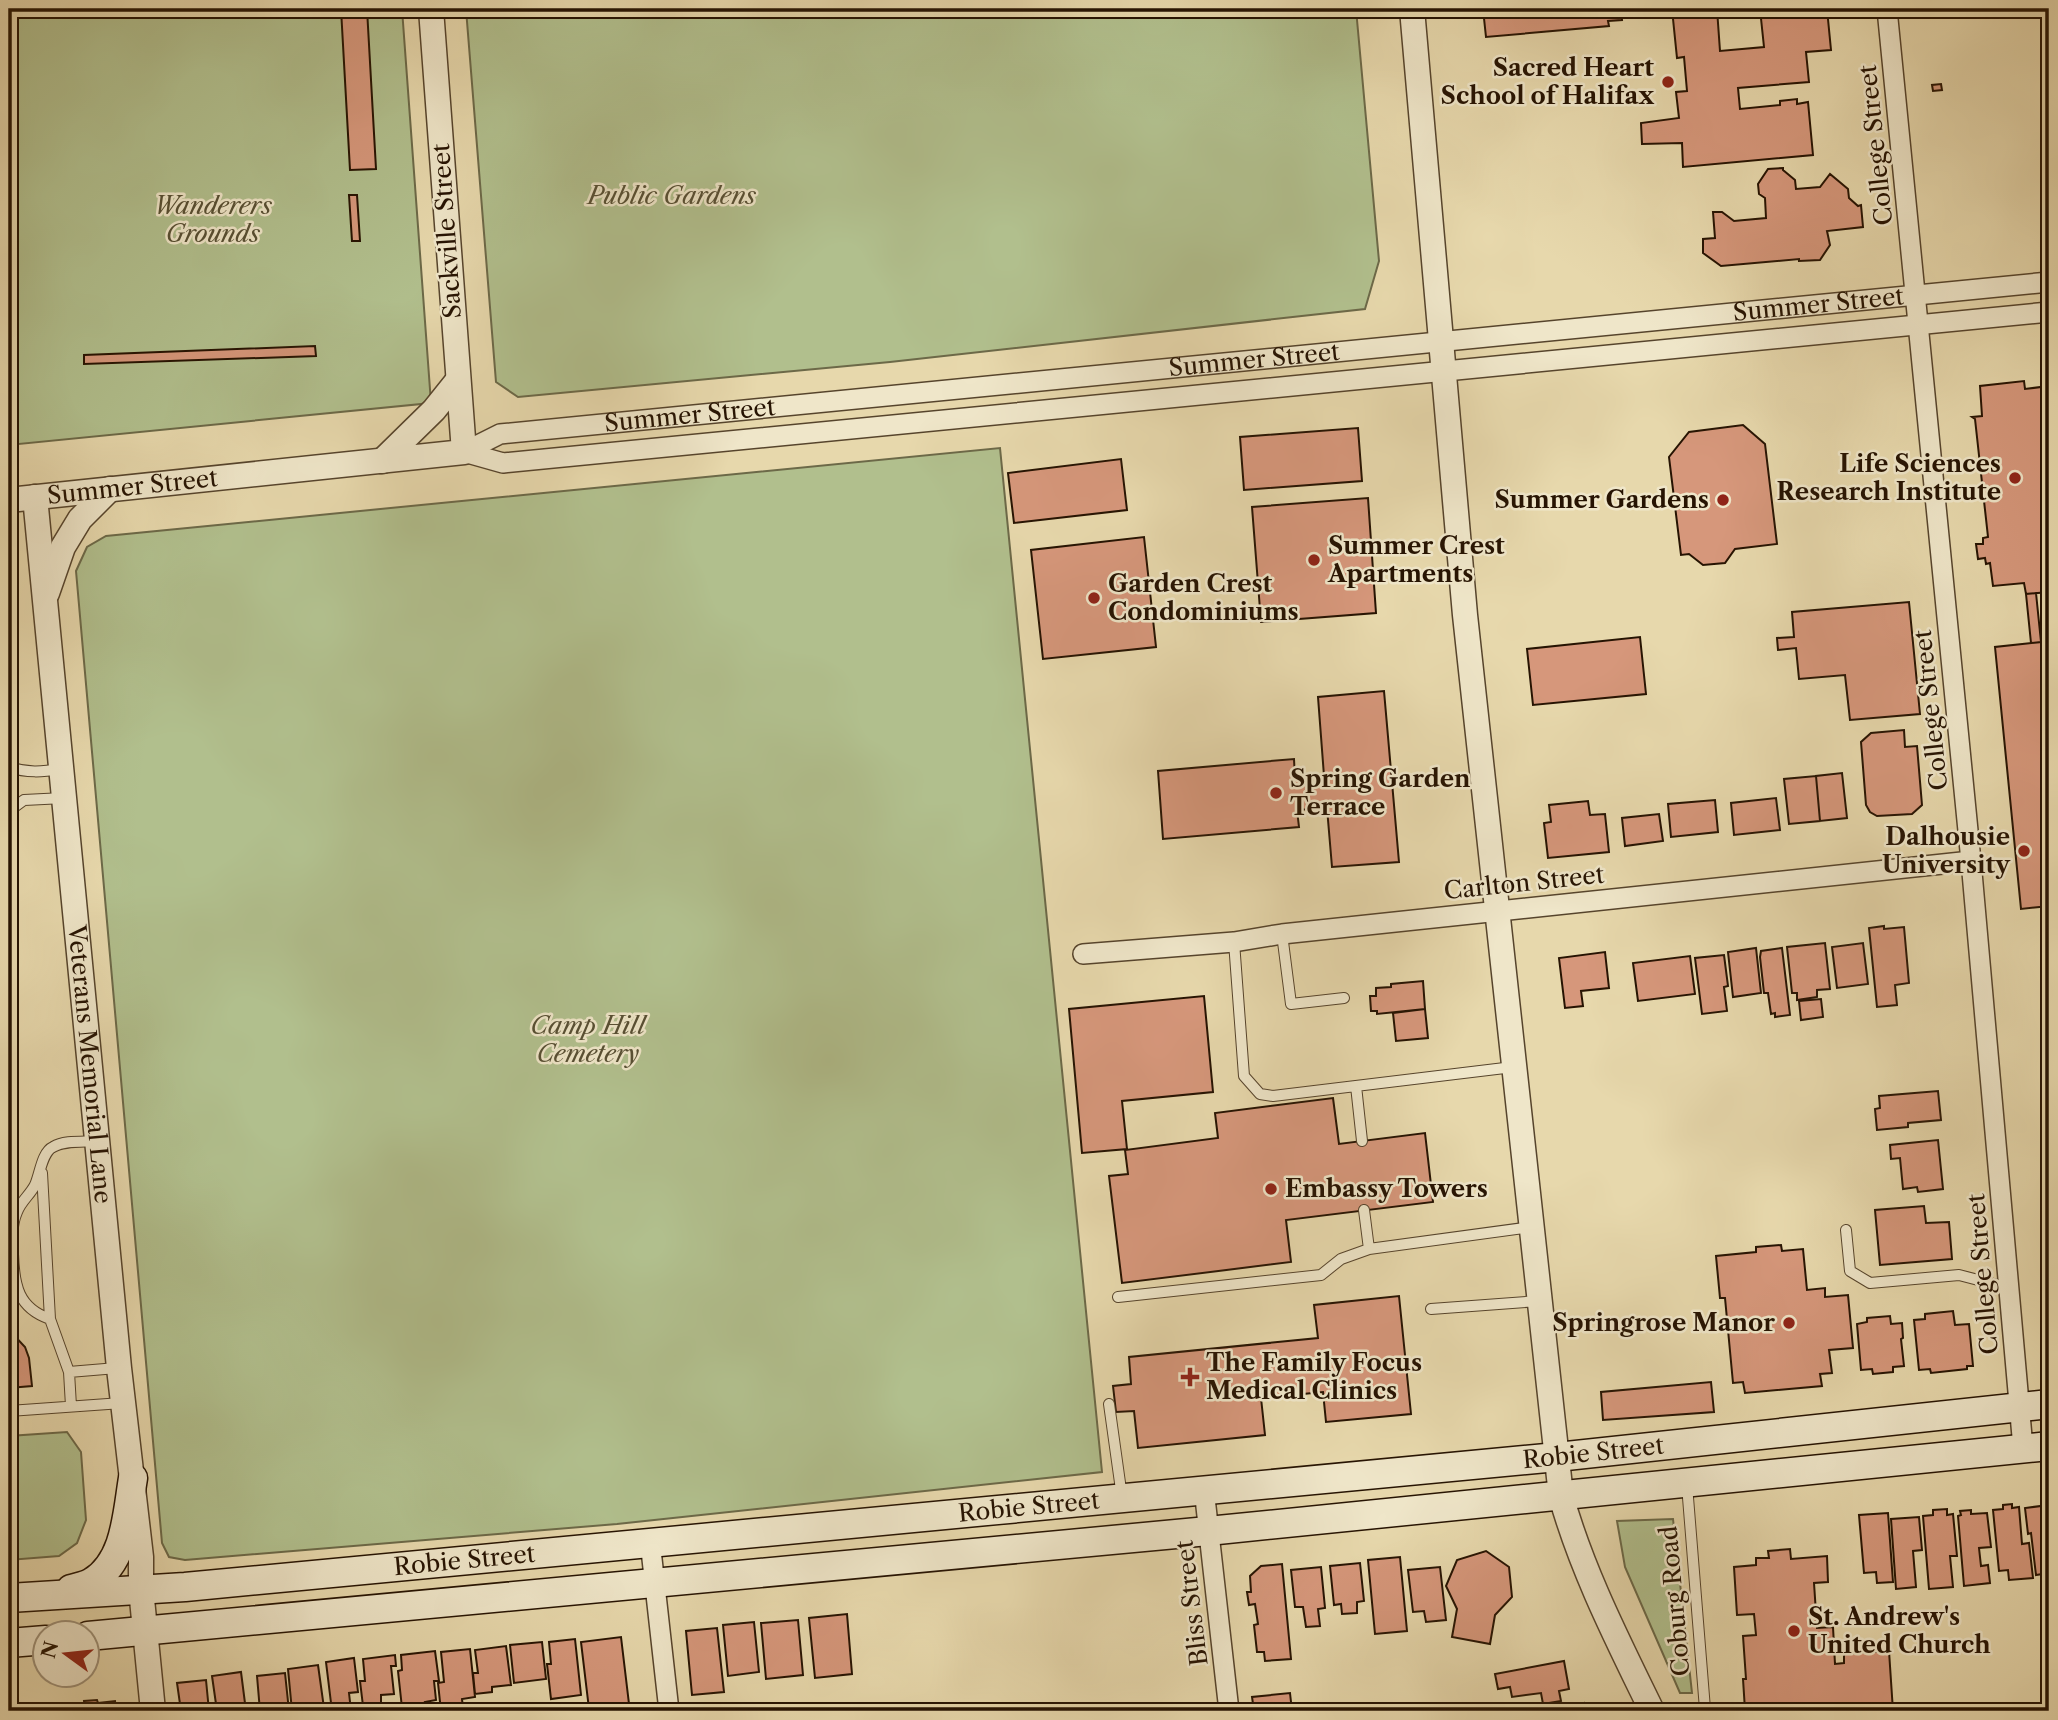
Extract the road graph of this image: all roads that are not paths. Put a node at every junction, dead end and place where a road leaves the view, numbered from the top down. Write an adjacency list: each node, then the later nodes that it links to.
1 (431, 9): 10 (street, Sackville Street)
2 (1412, 9): 8 (street)
3 (1887, 9): 5 (street, College Street)
4 (2049, 282): 5 (street, Summer Street)
5 (1915, 295): 7 (street, College Street); 8 (street, Summer Street)
6 (2049, 312): 7 (street, Summer Street)
7 (1918, 325): 9 (street, Summer Street); 21 (street, College Street)
8 (1442, 342): 9 (street); 11 (street, Summer Street)
9 (1445, 371): 11 (street, Summer Street); 22 (street)
10 (458, 380): 11 (street, Sackville Street); 12 (street)
11 (464, 452): 12 (street, Summer Street)
12 (382, 461): 13 (street, Summer Street)
13 (110, 489): 14 (street, Summer Street); 16 (street)
14 (35, 497): 15 (street, Summer Street); 16 (street, Veterans Memorial Lane)
15 (9, 500)
16 (45, 600): 18 (street, Veterans Memorial Lane)
17 (9, 767): 18 (lane)
18 (61, 768): 19 (street, Veterans Memorial Lane)
19 (64, 798): 20 (lane); 29 (street, Veterans Memorial Lane)
20 (9, 811)
21 (1971, 860): 22 (street, Carlton Street); 36 (street, College Street)
22 (1497, 911): 23 (street, Carlton Street); 27 (street)
23 (1282, 934): 24 (street, Carlton Street); 26 (lane)
24 (1234, 943): 25 (street, Carlton Street); 28 (lane)
25 (1083, 954)
26 (1344, 998)
27 (1514, 1067): 28 (lane); 33 (street)
28 (1356, 1086): 30 (lane)
29 (97, 1141): 31 (lane); 41 (street, Veterans Memorial Lane)
30 (1362, 1141)
31 (41, 1169): 40 (lane); 40 (lane)
32 (1364, 1210): 35 (lane)
33 (1531, 1227): 35 (lane); 38 (street)
34 (1846, 1230): 36 (lane)
35 (1368, 1249): 37 (lane)
36 (2009, 1288): 47 (street, College Street)
37 (1118, 1297)
38 (1539, 1301): 39 (lane); 50 (street)
39 (1432, 1309)
40 (50, 1319): 42 (lane)
41 (119, 1368): 42 (lane); 43 (street, Veterans Memorial Lane)
42 (69, 1371): 46 (lane)
43 (122, 1403): 46 (lane); 51 (street, Veterans Memorial Lane)
44 (1109, 1404): 55 (lane)
45 (2049, 1404): 47 (main road, Robie Street)
46 (71, 1406): 48 (lane)
47 (2019, 1407): 49 (street, College Street); 50 (main road, Robie Street)
48 (9, 1411)
49 (2036, 1447): 52 (main road, Robie Street)
50 (1556, 1457): 53 (main road, Robie Street); 54 (street)
51 (133, 1478): 59 (street, Veterans Memorial Lane); 60 (main road)
52 (1687, 1483): 54 (main road, Robie Street); 70 (lane, Coburg Road)
53 (1204, 1489): 55 (main road, Robie Street); 56 (street, Bliss Street)
54 (1560, 1496): 56 (main road, Robie Street); 69 (street)
55 (1122, 1498): 57 (main road, Robie Street)
56 (1208, 1531): 58 (main road, Robie Street); 68 (street, Bliss Street)
57 (650, 1541): 58 (street); 59 (main road, Robie Street)
58 (655, 1584): 62 (main road, Robie Street); 67 (street)
59 (141, 1588): 60 (main road, Robie Street); 62 (street, Veterans Memorial Lane)
60 (57, 1594): 61 (main road, Robie Street)
61 (9, 1598)
62 (145, 1632): 63 (main road, Robie Street); 66 (street, Veterans Memorial Lane)
63 (102, 1635)
64 (32, 1641): 65 (main road)
65 (9, 1643)
66 (153, 1711)
67 (669, 1711)
68 (1229, 1711)
69 (1652, 1711)
70 (1700, 1711)

